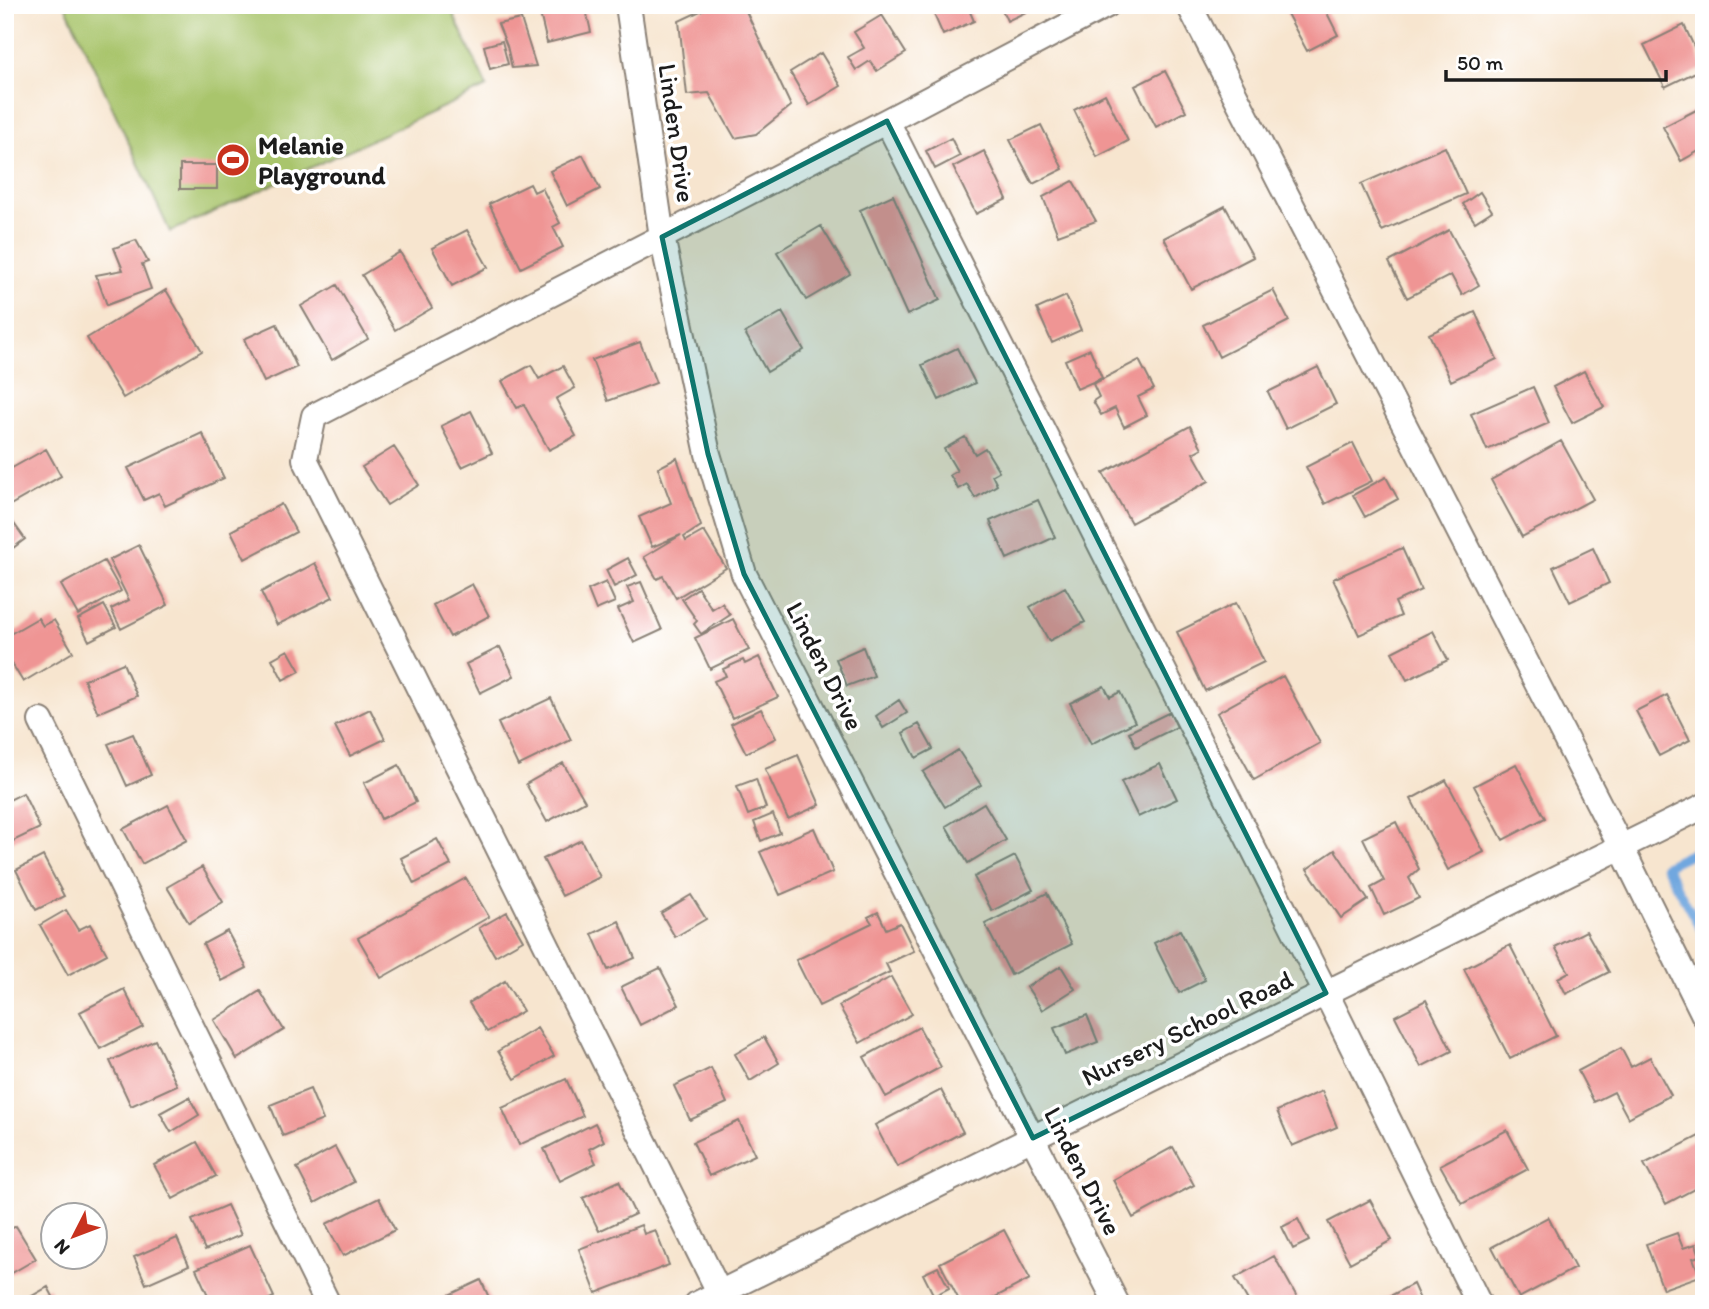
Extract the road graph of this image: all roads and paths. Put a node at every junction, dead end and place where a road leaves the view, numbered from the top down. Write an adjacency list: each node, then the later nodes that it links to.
1 (628, 5): 5 (street, Linden Drive)
2 (1107, 5): 4 (street)
3 (1189, 5): 8 (street)
4 (887, 121): 5 (street); 9 (street)
5 (662, 237): 11 (street, Linden Drive); 12 (street)
6 (41, 721): 13 (street)
7 (1704, 806): 8 (street, Nursery School Road)
8 (1620, 848): 9 (street, Nursery School Road); 10 (street)
9 (1326, 993): 11 (street, Nursery School Road); 15 (street)
10 (1704, 1015)
11 (1033, 1138): 12 (street, Nursery School Road); 14 (street, Linden Drive)
12 (714, 1300)
13 (328, 1304)
14 (1117, 1304)
15 (1479, 1304)

